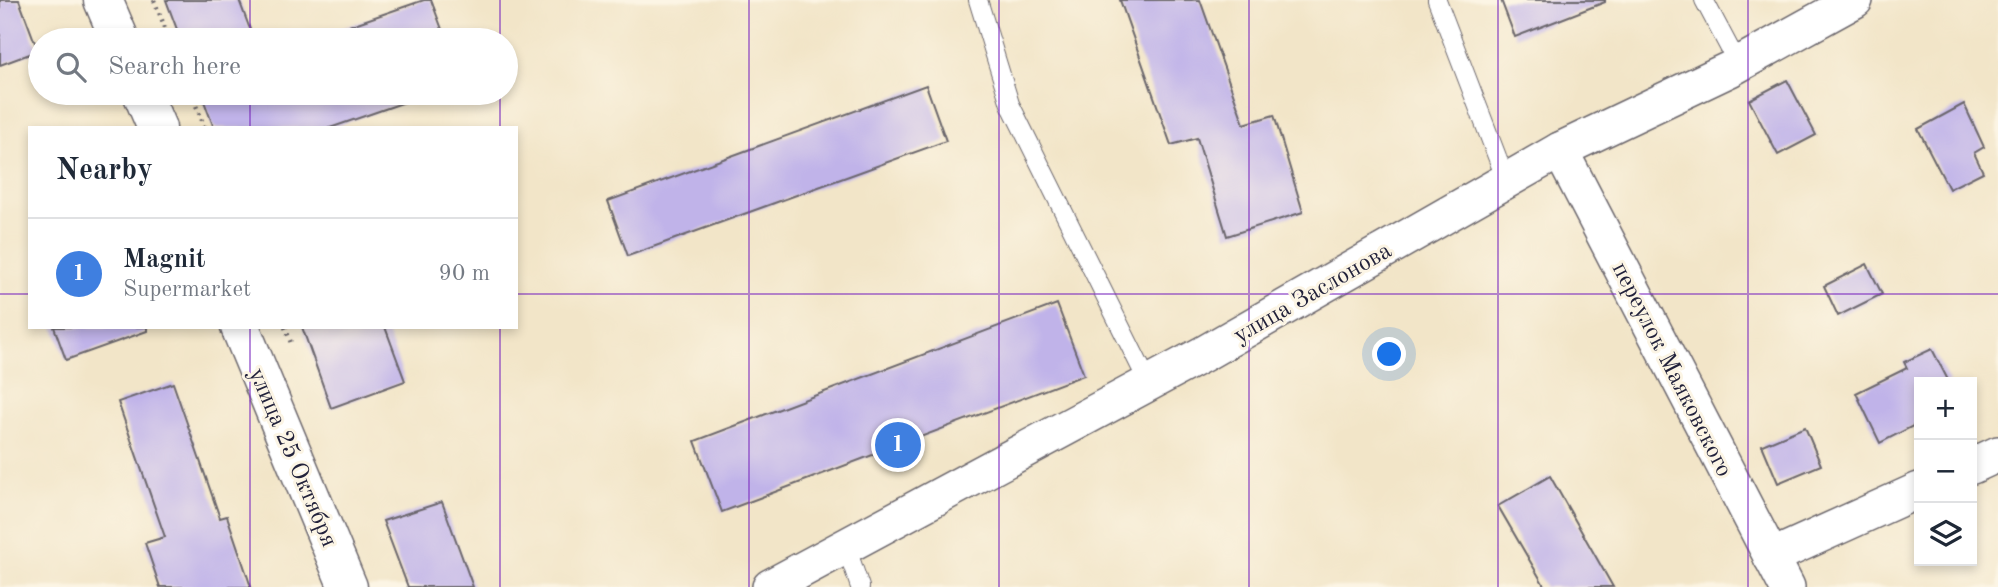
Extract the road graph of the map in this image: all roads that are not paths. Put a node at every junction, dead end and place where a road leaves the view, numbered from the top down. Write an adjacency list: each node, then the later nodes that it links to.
1 (103, 0): 6 (main road)
2 (978, 0): 13 (lane)
3 (1437, 0): 11 (lane)
4 (1704, 0): 7 (lane)
5 (1855, 0): 7 (street, улица Заслонова)
6 (115, 28)
7 (1738, 64): 10 (street, улица Заслонова)
8 (147, 105): 9 (main road)
9 (155, 126)
10 (1560, 150): 11 (street, улица Заслонова); 18 (street, переулок Маяковского)
11 (1506, 180): 13 (street, улица Заслонова)
12 (241, 329): 19 (main road, улица 25 Октября)
13 (1149, 384): 17 (street, улица Заслонова)
14 (1998, 454): 15 (street)
15 (1977, 464)
16 (1914, 493): 18 (street)
17 (846, 546): 20 (street, улица Заслонова); 21 (lane)
18 (1779, 572)
19 (348, 587)
20 (770, 587)
21 (860, 587)

